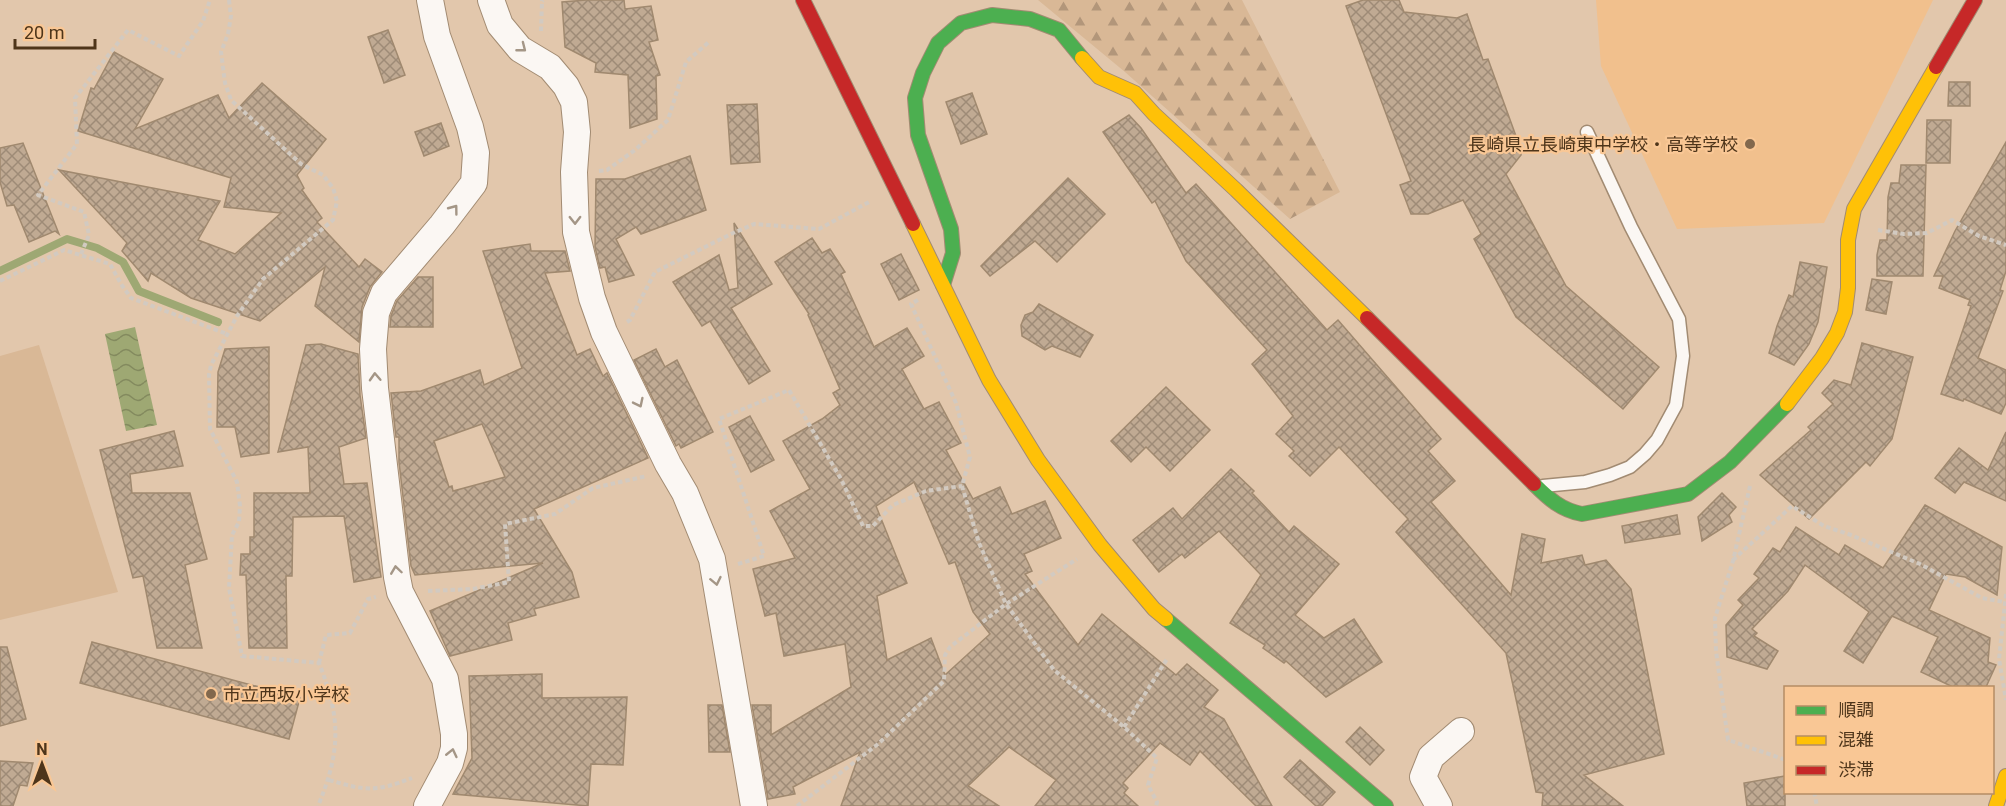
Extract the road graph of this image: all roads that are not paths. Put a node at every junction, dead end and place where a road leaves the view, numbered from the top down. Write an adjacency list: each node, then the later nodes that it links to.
1 (430, 0): 10 (street, one-way to 1)
2 (491, 0): 11 (street, one-way to 11)
3 (803, 0): 6 (street)
4 (1976, 0): 7 (street)
5 (1587, 132): 7 (lane)
6 (943, 285): 7 (street); 12 (street)
7 (1537, 486)
8 (1461, 731): 13 (street)
9 (2006, 776): 14 (street)
10 (427, 806)
11 (754, 806)
12 (1386, 806)
13 (1438, 806)
14 (1996, 806)

